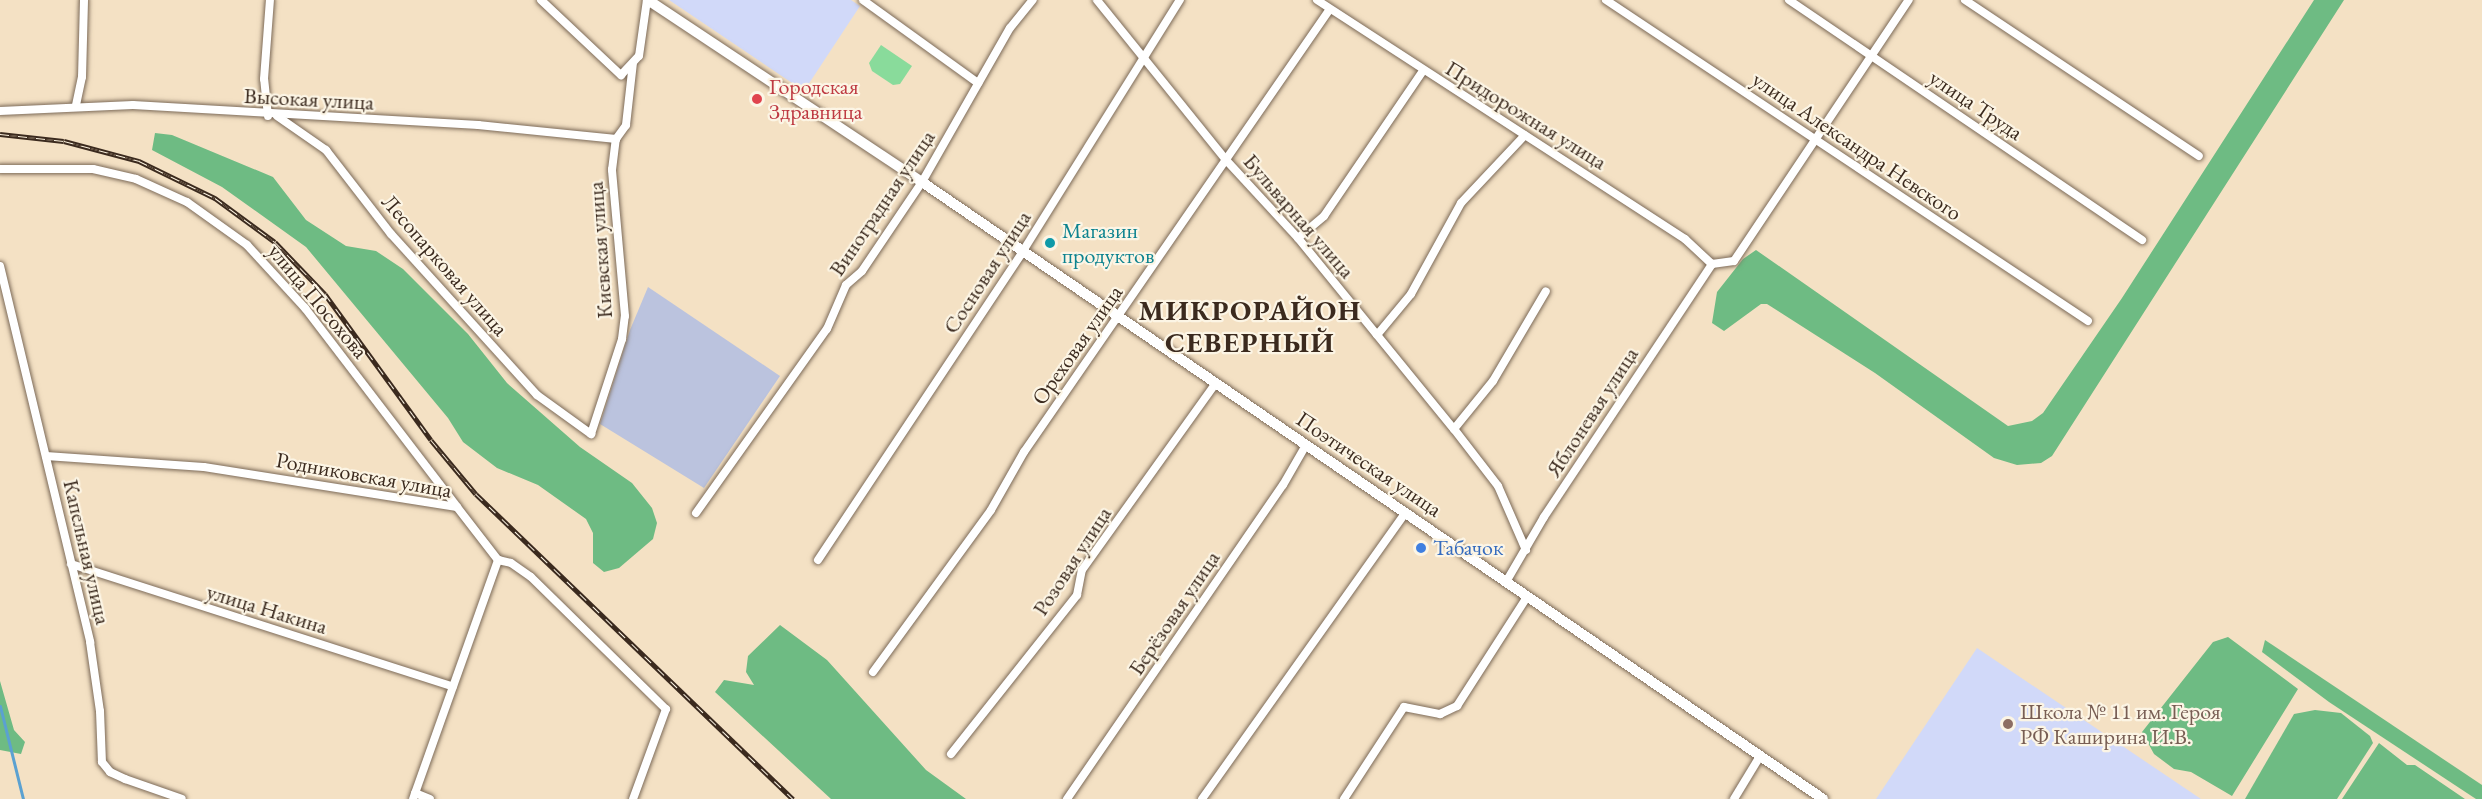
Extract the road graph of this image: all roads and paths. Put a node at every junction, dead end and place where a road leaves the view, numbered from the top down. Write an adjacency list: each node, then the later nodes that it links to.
1 (84, 0): 20 (street)
2 (270, 0): 22 (street)
3 (541, 0): 17 (street)
4 (647, 0): 17 (street, Киевская улица); 29 (street, Поэтическая улица)
5 (863, 0): 19 (street)
6 (1033, 0): 19 (street, Виноградная улица)
7 (1097, 0): 16 (street, Бульварная улица)
8 (1180, 0): 16 (street, Сосновая улица)
9 (1317, 0): 14 (street, Придорожная улица)
10 (1606, 0): 25 (street, улица Александра Невского)
11 (1788, 0): 15 (street, улица Труда)
12 (1909, 0): 15 (street)
13 (1965, 0): 26 (street)
14 (1330, 9): 18 (street, Придорожная улица); 27 (street, Ореховая улица)
15 (1872, 56): 25 (street); 31 (street, улица Труда)
16 (1143, 58): 27 (street, Бульварная улица); 32 (street, Сосновая улица)
17 (633, 63): 24 (street, Киевская улица)
18 (1422, 71): 23 (street, Придорожная улица); 30 (street)
19 (978, 83): 29 (street, Виноградная улица)
20 (76, 105): 21 (street, Высокая улица); 22 (street, Высокая улица)
21 (0, 111)
22 (272, 116): 24 (street, Высокая улица); 41 (street, Лесопарковая улица)
23 (1525, 135): 33 (street, Придорожная улица); 38 (street)
24 (616, 139): 41 (street, Киевская улица)
25 (1816, 140): 33 (street); 37 (street, улица Александра Невского)
26 (2199, 156)
27 (1226, 160): 30 (street, Бульварная улица); 36 (street, Ореховая улица)
28 (0, 169): 44 (street, улица Посохова)
29 (922, 182): 32 (street, Поэтическая улица); 45 (street, Виноградная улица)
30 (1298, 238): 38 (street, Бульварная улица)
31 (2142, 240)
32 (1023, 251): 36 (street, Поэтическая улица); 49 (street, Сосновая улица)
33 (1712, 264): 47 (street, Яблоневая улица)
34 (0, 266): 43 (street, Капельная улица)
35 (1546, 291): 40 (street)
36 (1119, 317): 39 (street, Поэтическая улица); 53 (street, Ореховая улица)
37 (2088, 321)
38 (1377, 335): 40 (street, Бульварная улица)
39 (1216, 383): 42 (street, Поэтическая улица); 55 (street, Розовая улица)
40 (1454, 429): 47 (street, Бульварная улица)
41 (591, 434)
42 (1306, 445): 46 (street, Поэтическая улица); 61 (street, Берёзовая улица)
43 (46, 456): 44 (street, Родниковская улица); 50 (street, Капельная улица)
44 (458, 507): 48 (street, Родниковская улица)
45 (696, 513)
46 (1405, 513): 51 (street, Поэтическая улица); 62 (street)
47 (1526, 550): 51 (street, Яблоневая улица)
48 (498, 560): 54 (street); 60 (street, Родниковская улица)
49 (818, 560)
50 (72, 564): 54 (street, улица Накина); 58 (street, Капельная улица)
51 (1506, 582): 52 (street, Поэтическая улица)
52 (1527, 597): 56 (street, Поэтическая улица); 63 (street)
53 (873, 672)
54 (453, 687): 57 (street)
55 (951, 754)
56 (1760, 756): 64 (street); 65 (street, Поэтическая улица)
57 (414, 796): 59 (street)
58 (178, 798)
59 (430, 799)
60 (633, 799)
61 (1067, 799)
62 (1202, 799)
63 (1344, 799)
64 (1734, 799)
65 (1823, 799)

